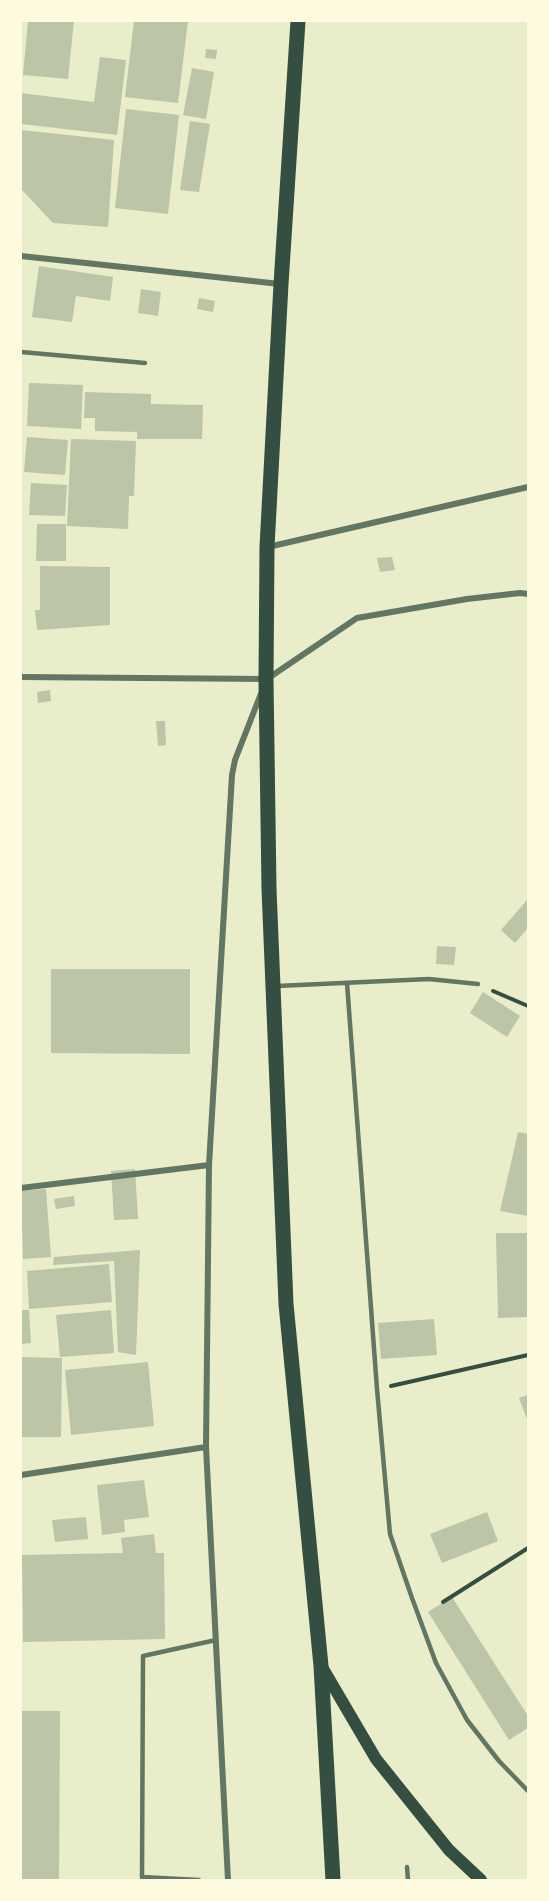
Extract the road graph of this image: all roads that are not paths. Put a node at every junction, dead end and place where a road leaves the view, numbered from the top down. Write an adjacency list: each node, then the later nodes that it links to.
1 (298, 21): 3 (main road)
2 (21, 256): 3 (street)
3 (281, 284): 7 (main road)
4 (21, 352): 5 (lane)
5 (146, 363)
6 (528, 487): 7 (street)
7 (267, 547): 10 (main road)
8 (528, 594): 10 (street)
9 (21, 677): 10 (street)
10 (266, 679): 13 (main road); 14 (street)
11 (347, 983): 12 (lane); 13 (lane); 20 (lane)
12 (478, 984)
13 (273, 987): 19 (main road)
14 (209, 1165): 15 (street); 16 (street)
15 (21, 1188)
16 (206, 1447): 17 (street); 18 (street)
17 (21, 1475)
18 (216, 1640): 22 (lane); 23 (street)
19 (321, 1666): 24 (main road); 26 (main road)
20 (528, 1791)
21 (407, 1867): 25 (lane)
22 (199, 1880)
23 (228, 1880)
24 (333, 1880)
25 (408, 1880)
26 (481, 1880)

